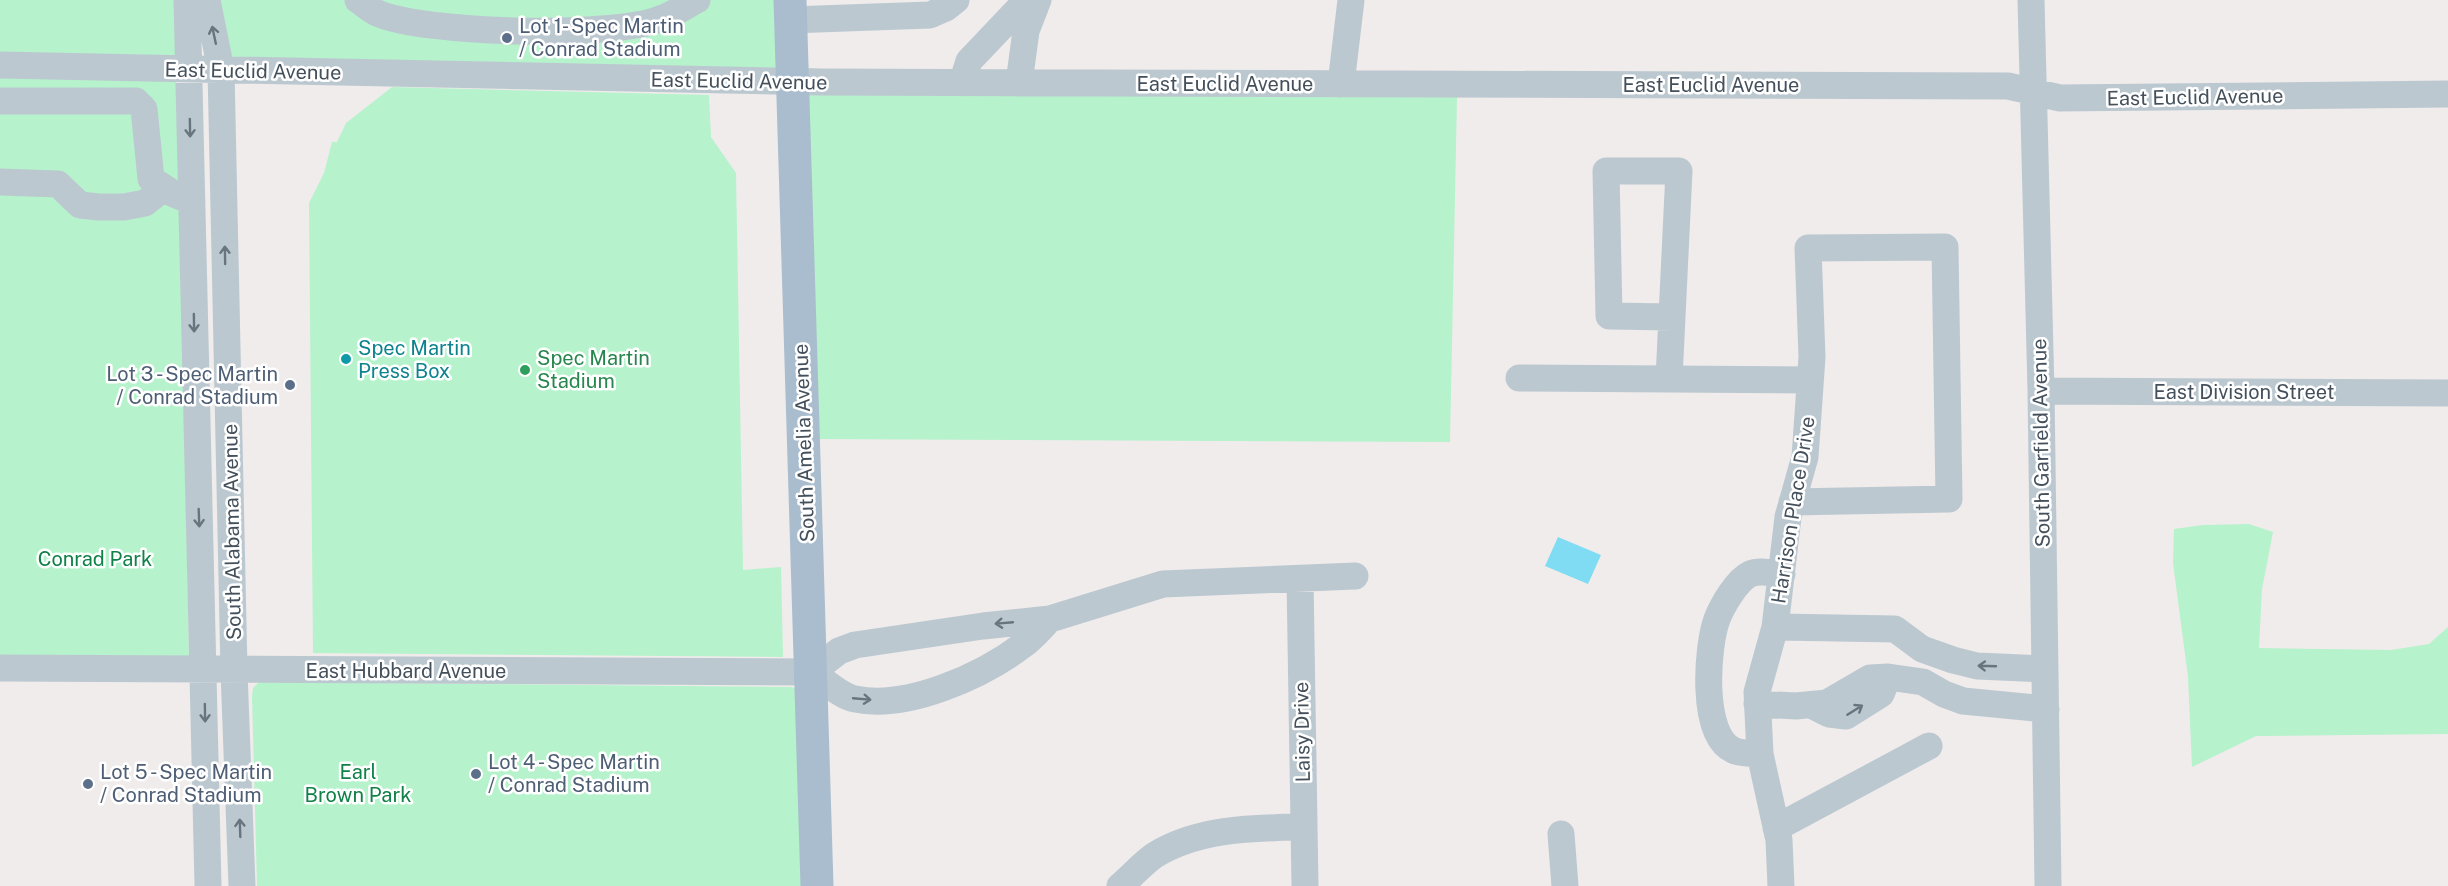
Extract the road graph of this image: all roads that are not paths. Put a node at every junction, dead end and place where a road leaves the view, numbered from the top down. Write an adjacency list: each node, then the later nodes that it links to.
1 (187, 0): 12 (street, South Alabama Avenue)
2 (207, 0): 13 (street, South Alabama Avenue, one-way to 2)
3 (358, 0): 4 (street)
4 (697, 0)
5 (956, 0): 10 (street)
6 (1027, 0): 15 (street)
7 (1038, 0): 16 (street)
8 (1351, 0): 17 (street)
9 (2031, 0): 18 (street, South Garfield Avenue)
10 (790, 10): 14 (main road, South Amelia Avenue)
11 (0, 65): 12 (street, East Euclid Avenue)
12 (189, 69): 13 (street, East Euclid Avenue); 23 (street, South Alabama Avenue, one-way to 23)
13 (221, 70): 14 (street, East Euclid Avenue); 39 (street, South Alabama Avenue, one-way to 13)
14 (791, 82): 15 (street, East Euclid Avenue); 40 (main road, South Amelia Avenue)
15 (962, 83): 16 (street, East Euclid Avenue)
16 (1019, 83): 17 (street, East Euclid Avenue)
17 (1341, 84): 18 (street, East Euclid Avenue)
18 (2033, 92): 19 (street, East Euclid Avenue); 28 (street, South Garfield Avenue)
19 (2448, 94)
20 (0, 101): 22 (street)
21 (0, 182): 22 (street)
22 (164, 188): 23 (street)
23 (191, 201): 37 (street, South Alabama Avenue, one-way to 37)
24 (1672, 317): 24 (street); 26 (street)
25 (1519, 378): 26 (street)
26 (1669, 379): 27 (street)
27 (1810, 380): 30 (street, Harrison Place Drive); 30 (street, Harrison Place Drive)
28 (2041, 392): 29 (street, East Division Street); 38 (street, South Garfield Avenue)
29 (2448, 393)
30 (1792, 502): 31 (street, Harrison Place Drive)
31 (1782, 574): 35 (street, Harrison Place Drive); 44 (street)
32 (1355, 576): 33 (street)
33 (1300, 579): 34 (street); 45 (street, Laisy Drive)
34 (1050, 619): 40 (street, one-way to 40); 40 (street, one-way to 34)
35 (1775, 627): 38 (street, Harrison Place Drive, one-way to 35); 41 (street, Harrison Place Drive)
36 (0, 668): 37 (street, East Hubbard Avenue)
37 (204, 669): 39 (street, East Hubbard Avenue); 49 (street, South Alabama Avenue, one-way to 49)
38 (2045, 669): 42 (street, South Garfield Avenue)
39 (234, 671): 40 (street, East Hubbard Avenue); 50 (street, South Alabama Avenue, one-way to 39)
40 (812, 672): 51 (main road, South Amelia Avenue)
41 (1757, 704): 42 (street, one-way to 42); 44 (street, Harrison Place Drive)
42 (2046, 709): 55 (street, South Garfield Avenue)
43 (1929, 746): 46 (street)
44 (1760, 754): 46 (street, Harrison Place Drive)
45 (1303, 827): 52 (street); 53 (street, Laisy Drive)
46 (1776, 828): 48 (street, Harrison Place Drive)
47 (1561, 834): 54 (street)
48 (1779, 885)
49 (208, 886)
50 (242, 886)
51 (817, 886)
52 (1120, 886)
53 (1305, 886)
54 (1564, 886)
55 (2048, 886)

